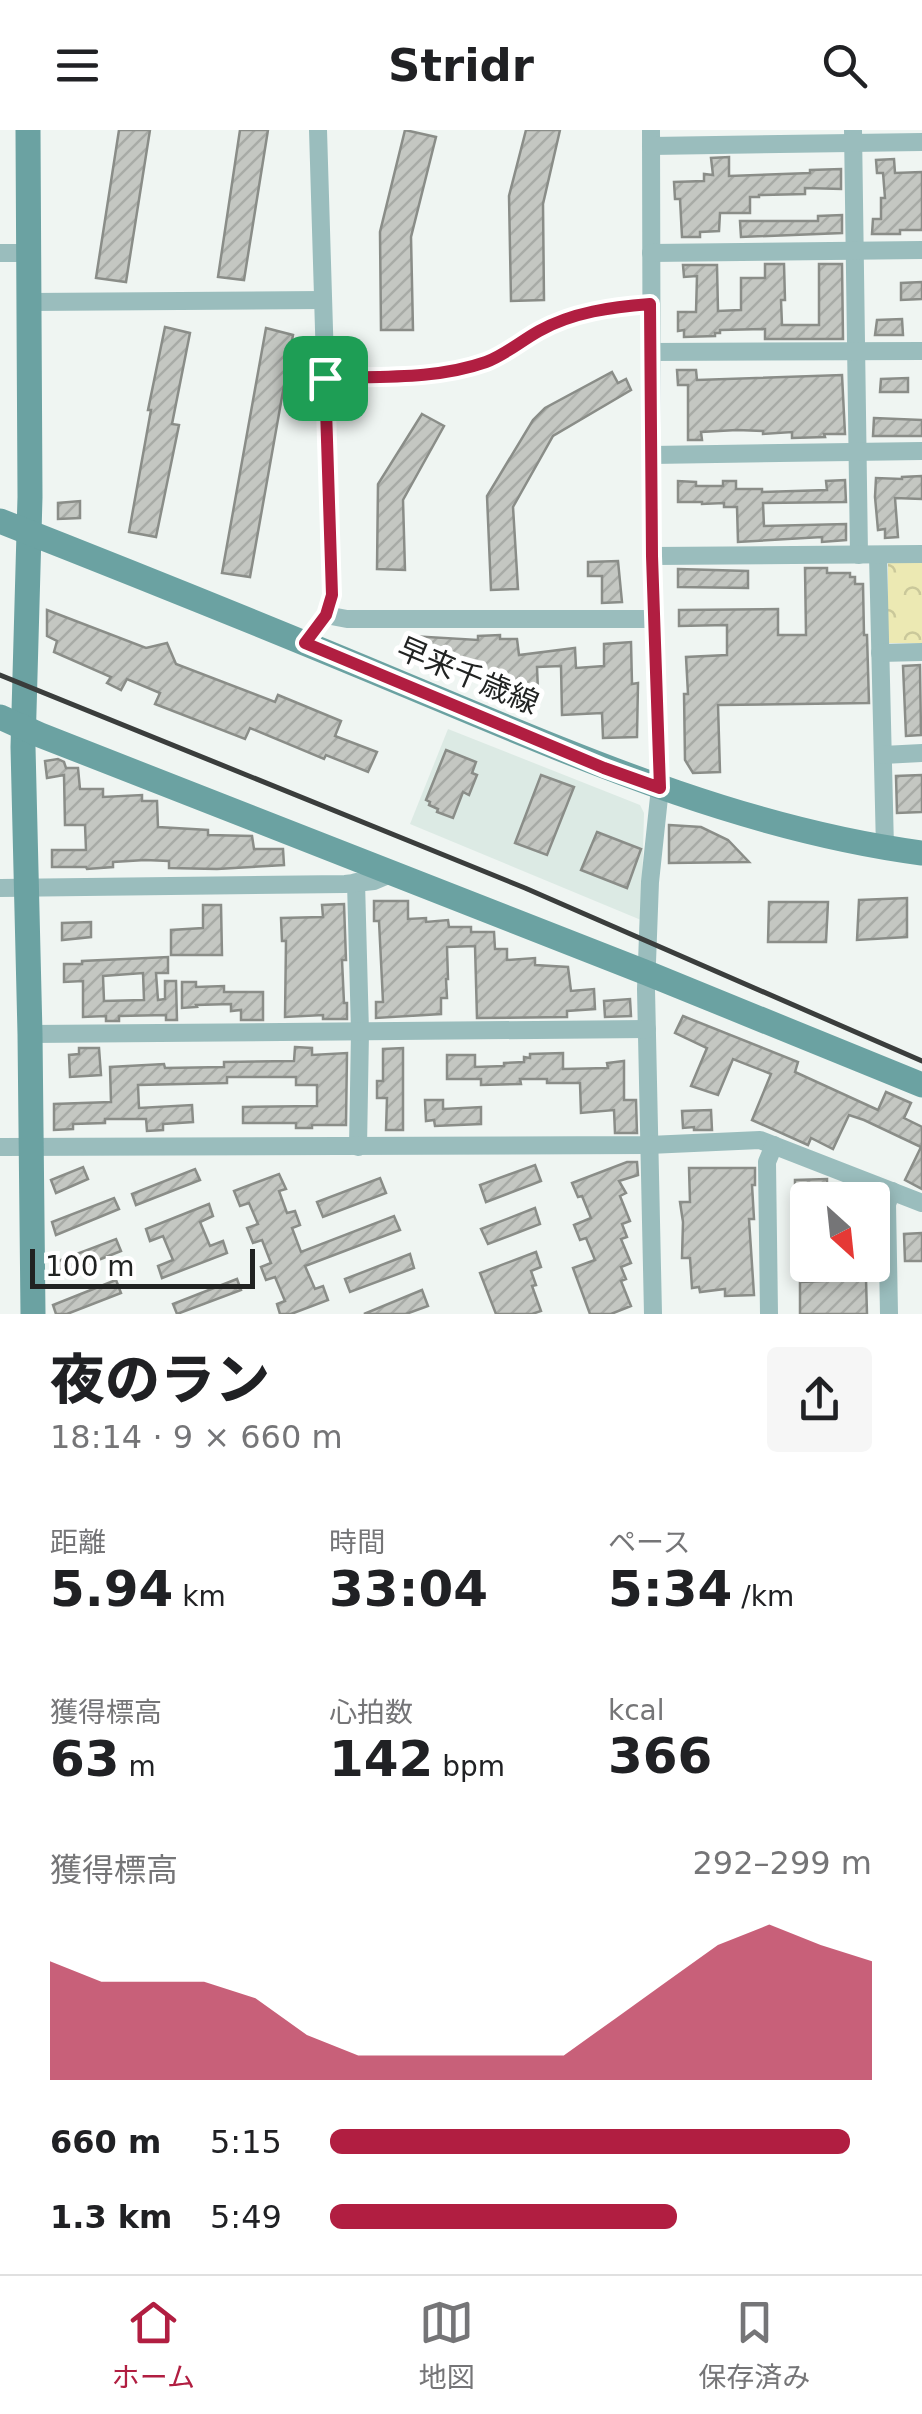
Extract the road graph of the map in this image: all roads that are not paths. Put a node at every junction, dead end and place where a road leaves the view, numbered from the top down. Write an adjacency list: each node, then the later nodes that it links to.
1 (28, 130): 7 (street)
2 (318, 130): 11 (street)
3 (853, 136): 4 (street); 5 (street); 8 (street)
4 (650, 138): 10 (street)
5 (922, 142)
6 (922, 250): 8 (street)
7 (29, 252): 9 (street); 12 (street)
8 (854, 252): 10 (street); 16 (street)
9 (0, 253)
10 (650, 253): 13 (street)
11 (323, 300): 12 (street); 17 (street)
12 (29, 302): 22 (street)
13 (650, 304): 15 (street); 17 (street)
14 (922, 351): 16 (street)
15 (650, 352): 16 (street); 20 (street)
16 (855, 352): 19 (street)
17 (325, 378): 26 (street)
18 (922, 451): 19 (street)
19 (856, 452): 20 (street); 24 (street)
20 (652, 455): 25 (street)
21 (0, 521): 22 (street, 早来千歳線)
22 (29, 533): 28 (street, 早来千歳線); 31 (street)
23 (922, 554): 24 (street)
24 (868, 555): 25 (street); 30 (street)
25 (652, 556): 27 (street)
26 (326, 615): 27 (street); 28 (street)
27 (654, 620): 34 (street)
28 (305, 643): 34 (street, 早来千歳線)
29 (922, 652): 30 (street)
30 (880, 653): 33 (street)
31 (12, 722): 37 (street); 40 (street)
32 (922, 753): 33 (street)
33 (883, 754): 35 (street)
34 (660, 788): 35 (street, 早来千歳線); 41 (street)
35 (885, 848): 36 (street, 早来千歳線)
36 (922, 853)
37 (393, 873): 38 (street); 41 (street)
38 (356, 882): 40 (street); 43 (street)
39 (0, 888): 40 (street)
40 (27, 888): 44 (street)
41 (647, 973): 42 (street); 45 (street)
42 (647, 1029): 43 (street); 48 (street)
43 (360, 1032): 44 (street); 50 (street)
44 (30, 1034): 47 (street)
45 (922, 1085)
46 (774, 1145): 48 (street); 51 (street); 55 (street)
47 (31, 1146): 49 (street); 50 (street); 53 (street)
48 (650, 1146): 50 (street); 54 (street)
49 (0, 1147)
50 (358, 1147)
51 (892, 1192): 52 (street); 56 (street)
52 (922, 1203)
53 (33, 1314)
54 (653, 1314)
55 (769, 1314)
56 (889, 1314)

